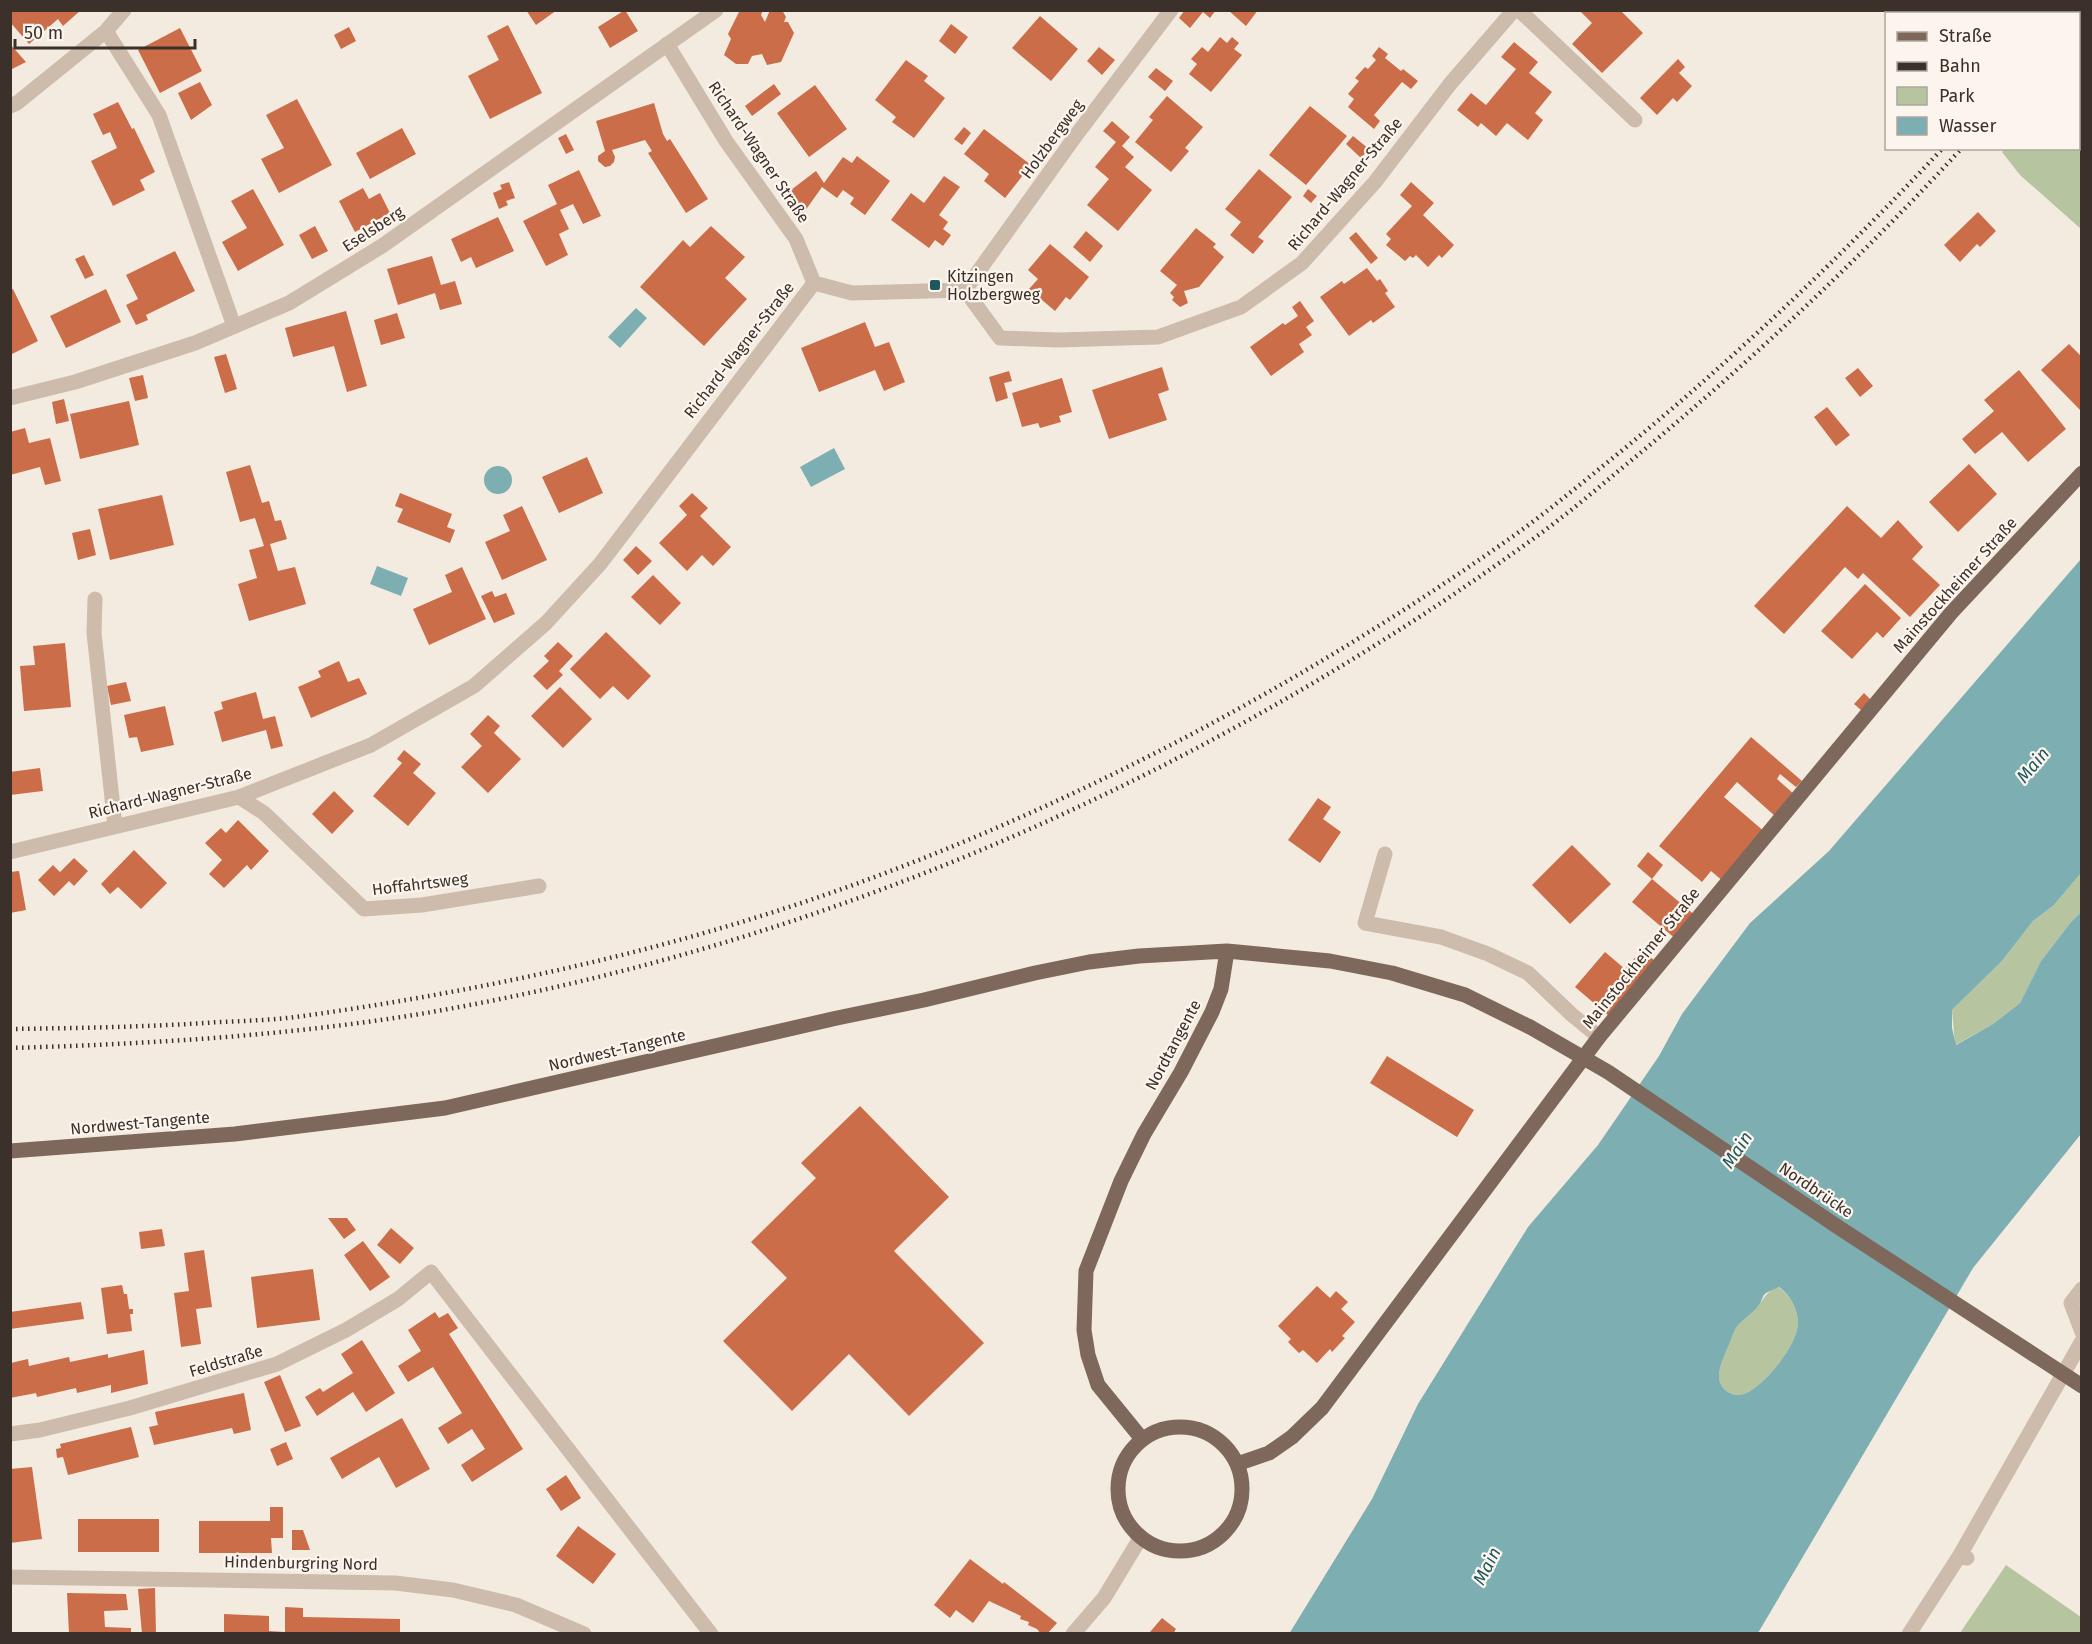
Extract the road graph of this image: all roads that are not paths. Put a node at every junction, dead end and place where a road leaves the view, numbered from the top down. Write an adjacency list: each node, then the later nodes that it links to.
1 (124, 10): 6 (street)
2 (716, 10): 7 (street, Eselsberg)
3 (1171, 10): 11 (street, Holzbergweg)
4 (1514, 10): 11 (street, Richard-Wagner-Straße)
5 (1519, 10): 9 (street)
6 (106, 31): 8 (street); 12 (street)
7 (667, 44): 10 (street, Richard-Wagner Straße); 12 (street, Eselsberg)
8 (10, 106)
9 (1635, 120)
10 (814, 283): 11 (street, Richard-Wagner-Straße); 16 (street, Richard-Wagner-Straße)
11 (965, 291)
12 (234, 326): 13 (street, Eselsberg)
13 (10, 398)
14 (2082, 473): 22 (main road, Mainstockheimer Straße)
15 (96, 599): 17 (street)
16 (239, 797): 17 (street, Richard-Wagner-Straße); 20 (street, Hoffahrtsweg)
17 (115, 826): 18 (street, Richard-Wagner-Straße)
18 (10, 852)
19 (1385, 854): 22 (street)
20 (539, 885)
21 (1227, 951): 23 (main road, Nordwest-Tangente); 27 (main road, Nordbrücke, bridge); 29 (main road, Nordtangente)
22 (1599, 1037): 30 (main road, Mainstockheimer Straße)
23 (10, 1151)
24 (2082, 1289): 25 (street)
25 (2082, 1332)
26 (2082, 1341): 36 (street)
27 (2082, 1386)
28 (10, 1434): 34 (street, Feldstraße)
29 (1142, 1439): 30 (main road); 31 (main road)
30 (1237, 1464): 31 (main road)
31 (1141, 1537): 35 (street)
32 (10, 1577): 33 (street, Hindenburgring Nord)
33 (584, 1634)
34 (711, 1634)
35 (1073, 1634)
36 (1909, 1634)

